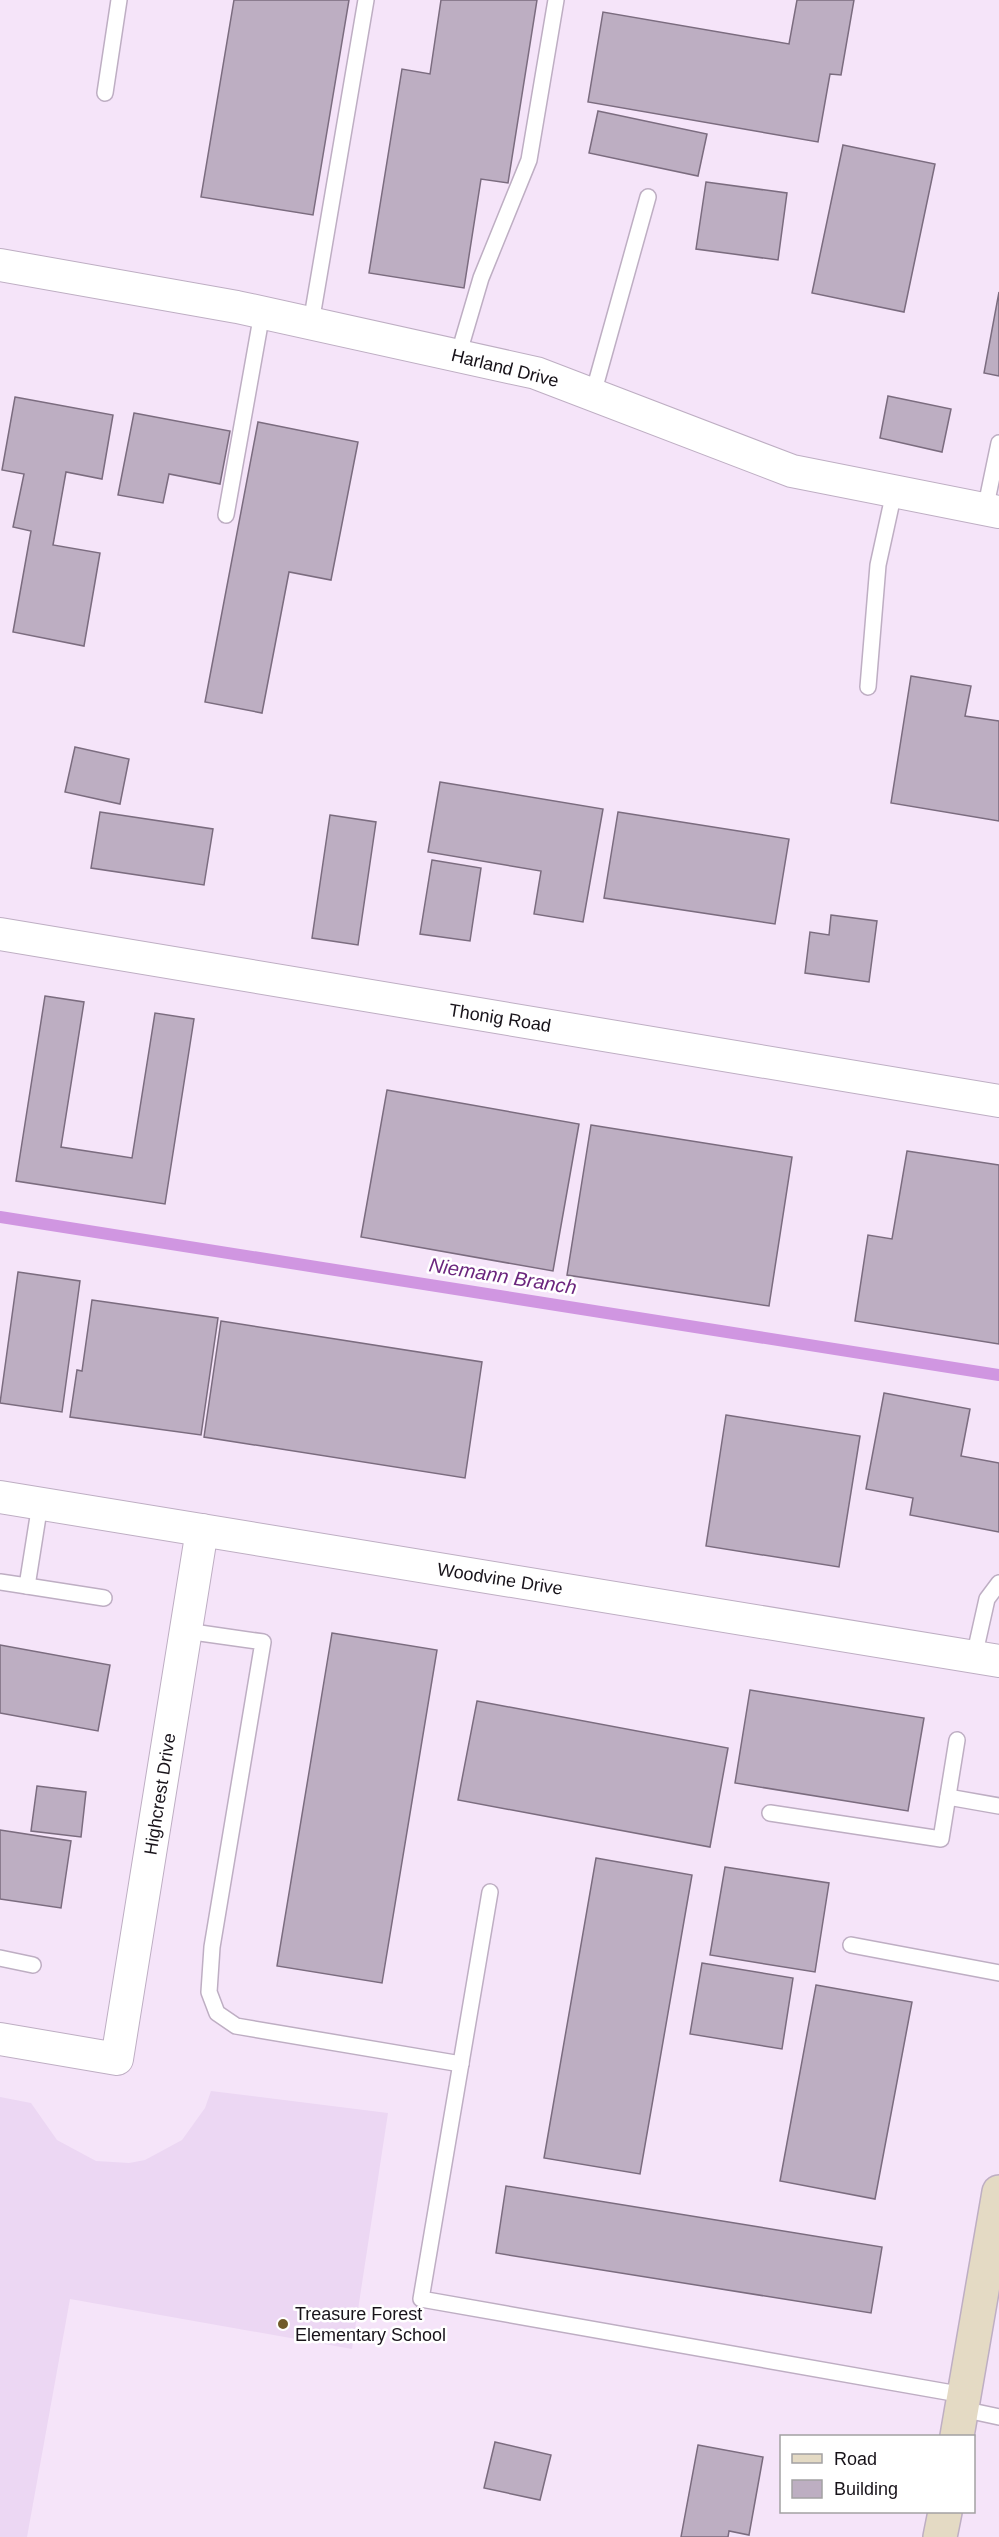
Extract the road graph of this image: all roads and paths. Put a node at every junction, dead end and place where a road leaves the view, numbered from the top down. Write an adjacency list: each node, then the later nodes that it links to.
1 (120, 0): 4 (lane)
2 (366, 0): 8 (lane)
3 (556, 0): 9 (lane)
4 (105, 93)
5 (648, 197): 10 (lane)
6 (0, 265): 7 (street, Harland Drive)
7 (262, 313): 8 (street, Harland Drive); 14 (lane)
8 (311, 323): 9 (street, Harland Drive)
9 (458, 356): 10 (street, Harland Drive)
10 (593, 394): 12 (street, Harland Drive)
11 (999, 443): 13 (lane)
12 (894, 492): 13 (street, Harland Drive); 15 (lane)
13 (992, 511)
14 (226, 515)
15 (868, 687)
16 (0, 934): 17 (street, Thonig Road)
17 (999, 1101)
18 (0, 1497): 19 (street, Woodvine Drive)
19 (40, 1503): 20 (street, Woodvine Drive); 23 (lane)
20 (202, 1530): 25 (street, Highcrest Drive); 26 (street, Woodvine Drive)
21 (0, 1582): 23 (lane)
22 (999, 1582): 26 (lane)
23 (27, 1586): 24 (lane)
24 (104, 1598)
25 (186, 1631): 36 (street, Highcrest Drive); 37 (lane)
26 (986, 1659)
27 (957, 1740): 28 (lane)
28 (948, 1797): 29 (lane); 30 (lane)
29 (999, 1806)
30 (770, 1813)
31 (490, 1892): 37 (lane)
32 (851, 1944): 35 (lane)
33 (0, 1958): 34 (lane)
34 (33, 1965)
35 (999, 1972)
36 (0, 2039)
37 (461, 2064): 39 (lane)
38 (999, 2192): 39 (main road)
39 (961, 2414): 40 (lane)
40 (999, 2417)
41 (945, 2513): 42 (main road)
42 (940, 2537)

